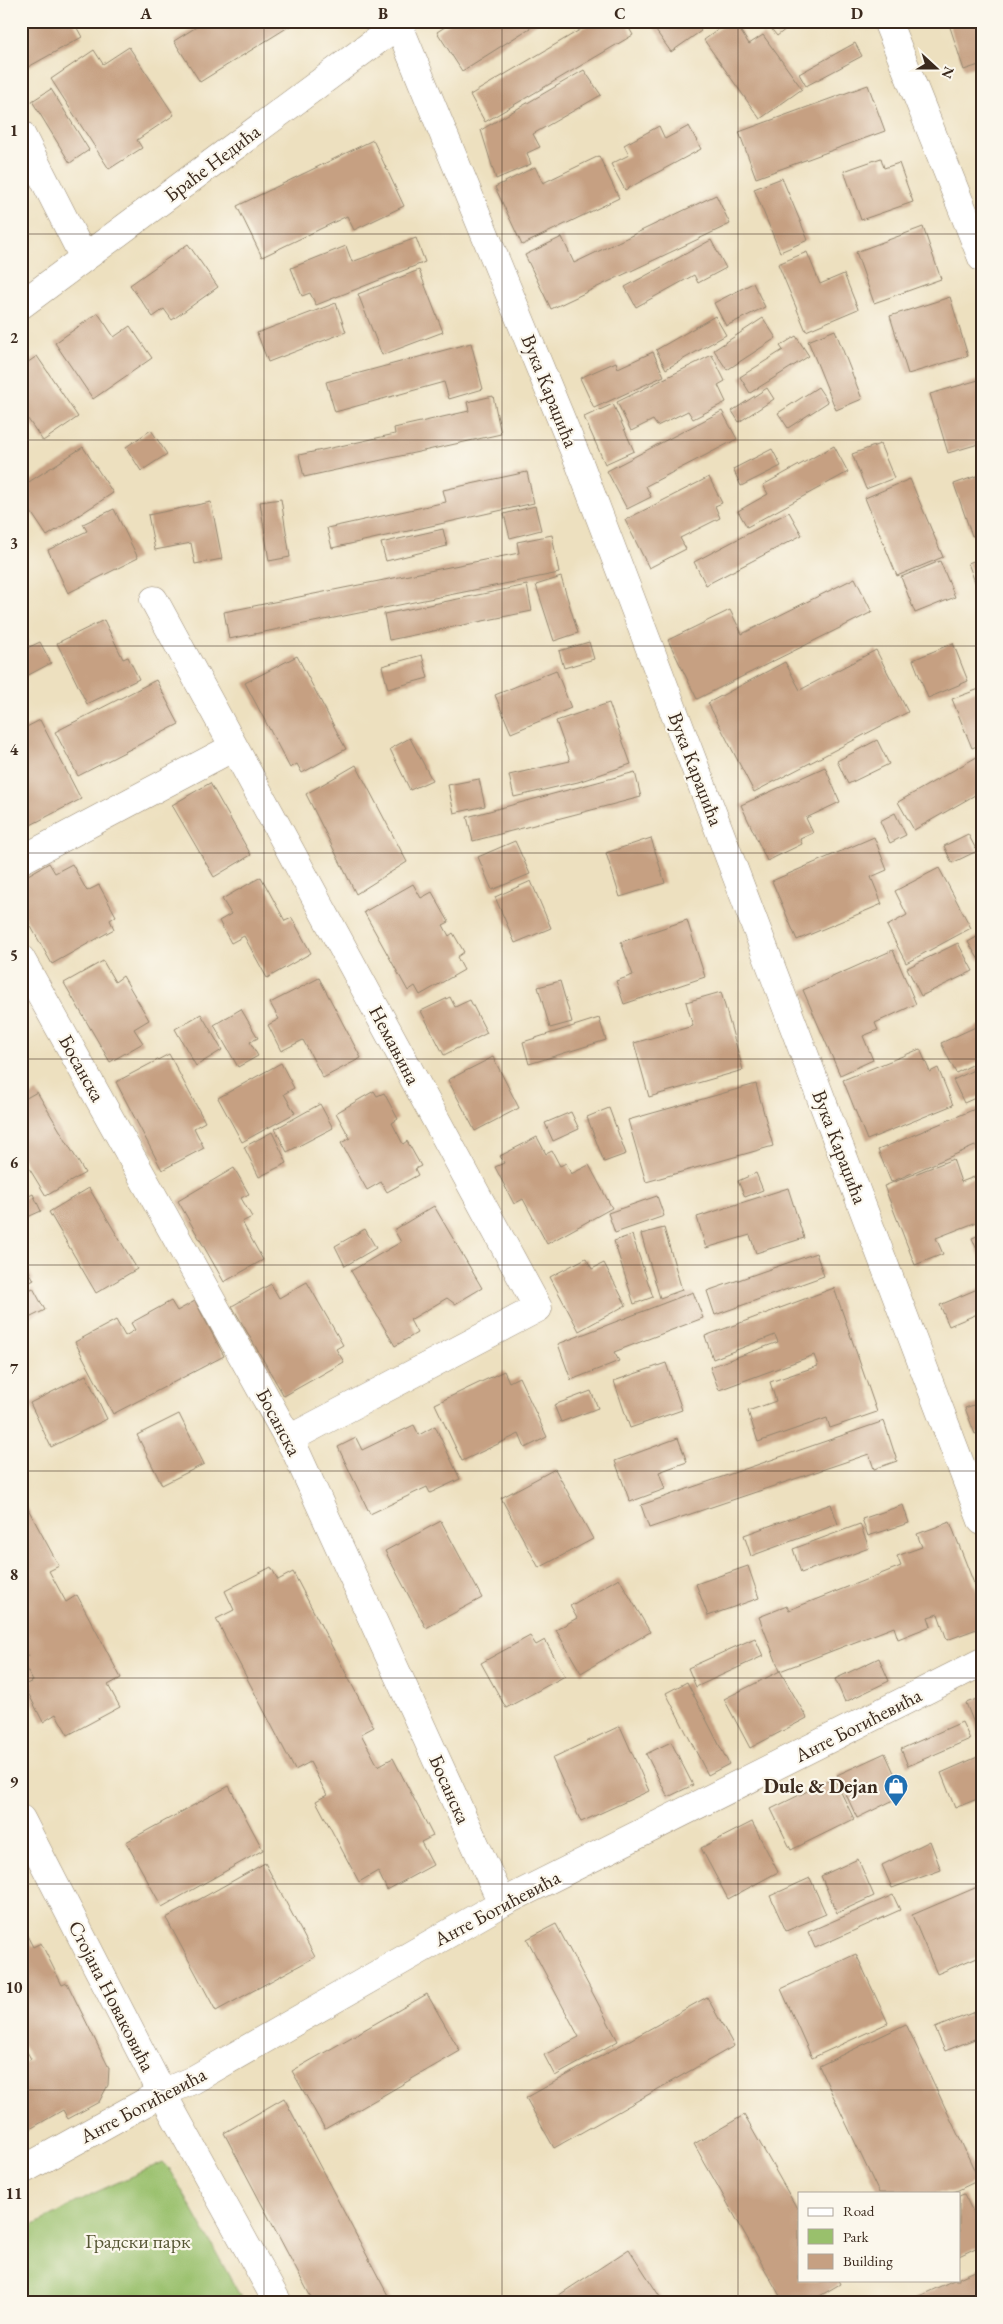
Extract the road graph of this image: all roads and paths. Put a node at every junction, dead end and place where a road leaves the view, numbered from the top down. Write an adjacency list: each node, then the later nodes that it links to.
1 (887, 21): 5 (street)
2 (400, 22): 4 (street, Браће Недића); 12 (street, Вука Караџића)
3 (21, 134): 4 (street)
4 (84, 258): 6 (street, Браће Недића)
5 (982, 258)
6 (21, 305)
7 (154, 600): 8 (street)
8 (234, 747): 9 (street); 11 (street, Немањина)
9 (21, 860)
10 (21, 959): 11 (street, Босанска)
11 (289, 1439): 15 (street, Босанска)
12 (982, 1521)
13 (982, 1662): 15 (street, Анте Богићевића)
14 (21, 1819): 16 (street, Стојана Новаковића)
15 (502, 1904): 16 (street, Анте Богићевића)
16 (162, 2093): 17 (street, Анте Богићевића); 18 (street, Стојана Новаковића)
17 (21, 2171)
18 (278, 2303)

